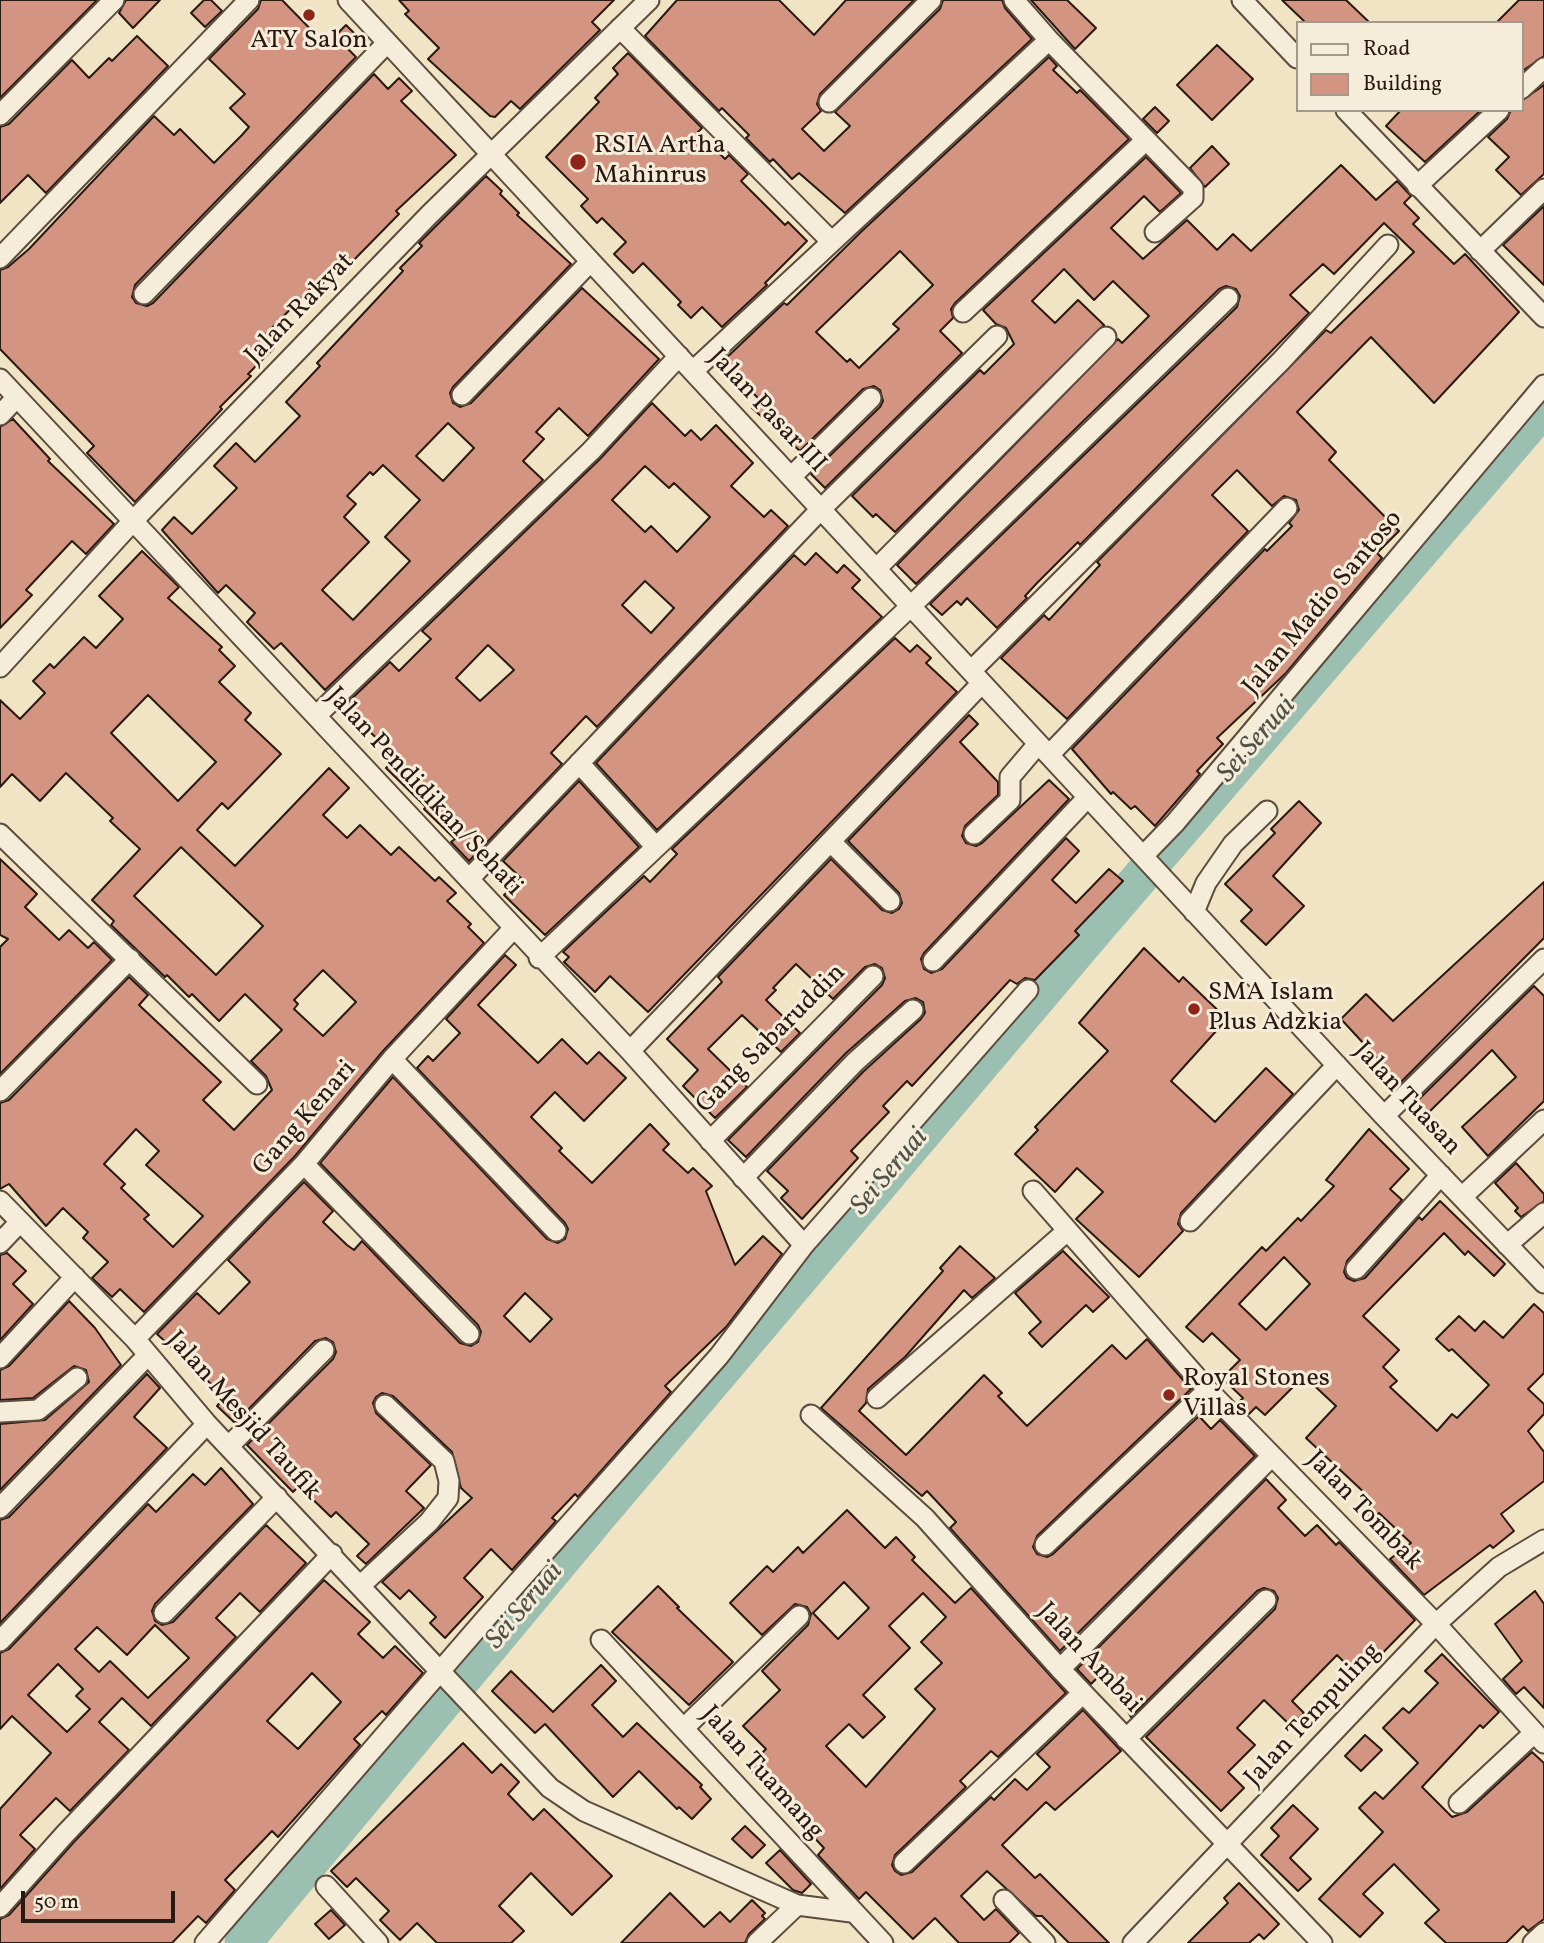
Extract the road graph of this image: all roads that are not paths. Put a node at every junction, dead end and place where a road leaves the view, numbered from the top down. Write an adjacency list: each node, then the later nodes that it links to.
1 (114, 0): 17 (street)
2 (249, 0): 26 (street)
3 (348, 0): 10 (street, Jalan Pasar III)
4 (649, 0): 8 (street, Jalan Rakyat)
5 (931, 0): 14 (street)
6 (1014, 0): 9 (street)
7 (1249, 2): 11 (street)
8 (620, 28): 19 (street, Jalan Rakyat); 23 (street)
9 (1049, 40): 18 (street); 23 (street)
10 (387, 43): 19 (street, Jalan Pasar III); 28 (street)
11 (1296, 57)
12 (1544, 68): 13 (street)
13 (1523, 87)
14 (829, 102)
15 (1348, 112): 20 (street)
16 (1497, 112): 20 (street)
17 (0, 115)
18 (1146, 140): 22 (street); 30 (street)
19 (491, 157): 27 (street, Jalan Pasar III); 45 (street, Jalan Rakyat)
20 (1417, 186): 25 (street)
21 (1544, 189): 25 (street)
22 (1155, 232)
23 (830, 240): 35 (street)
24 (1388, 245): 49 (street)
25 (1480, 251): 31 (street)
26 (0, 258)
27 (590, 262): 34 (street, Jalan Pasar III); 38 (street)
28 (144, 294)
29 (1228, 298): 47 (street)
30 (963, 312)
31 (1544, 317)
32 (997, 336): 44 (street)
33 (1106, 337): 46 (street)
34 (679, 356): 35 (street, Jalan Pasar III); 50 (street)
35 (693, 371): 42 (street, Jalan Pasar III)
36 (0, 379): 39 (street, Jalan Pendidikan/Sehati)
37 (1544, 385): 59 (street, Jalan Madio Santoso)
38 (462, 395)
39 (17, 397): 41 (street); 45 (street, Jalan Pendidikan/Sehati)
40 (871, 398): 42 (street)
41 (0, 415)
42 (791, 477): 44 (street, Jalan Pasar III)
43 (1287, 508): 51 (street)
44 (821, 509): 46 (street, Jalan Pasar III); 52 (street)
45 (132, 522): 48 (street, Jalan Rakyat); 50 (street, Jalan Pendidikan/Sehati)
46 (876, 569): 47 (street, Jalan Pasar III)
47 (911, 606): 49 (street, Jalan Pasar III); 58 (street)
48 (0, 667)
49 (977, 677): 51 (street, Jalan Pasar III); 57 (street)
50 (317, 715): 60 (street, Jalan Pendidikan/Sehati)
51 (1044, 749): 53 (street, Jalan Pasar III); 56 (street)
52 (579, 763): 58 (street); 60 (street)
53 (1088, 797): 59 (street, Jalan Pasar III); 67 (street)
54 (1267, 811): 62 (street)
55 (0, 834): 65 (street)
56 (974, 834)
57 (832, 843): 61 (street); 71 (street)
58 (656, 847): 64 (street)
59 (1144, 858): 62 (street, Jalan Tuasan)
60 (468, 879): 63 (street, Jalan Pendidikan/Sehati)
61 (890, 901)
62 (1195, 912): 73 (street, Jalan Tuasan)
63 (513, 929): 64 (street, Jalan Pendidikan/Sehati); 72 (street, Gang Kenari)
64 (539, 958): 71 (street, Jalan Pendidikan/Sehati)
65 (130, 959): 74 (street); 75 (street)
66 (1544, 959): 76 (street)
67 (933, 961)
68 (873, 976): 78 (street, Gang Sabaruddin)
69 (1028, 990): 91 (street)
70 (913, 1010): 81 (street)
71 (630, 1051): 78 (street, Jalan Pendidikan/Sehati)
72 (392, 1059): 79 (street, Gang Kenari); 89 (street)
73 (1337, 1065): 76 (street, Jalan Tuasan); 86 (street)
74 (257, 1084)
75 (0, 1091)
76 (1384, 1116): 80 (street, Jalan Tuasan)
77 (1544, 1120): 83 (street)
78 (710, 1141): 81 (street, Jalan Pendidikan/Sehati)
79 (304, 1164): 96 (street); 97 (street, Gang Kenari)
80 (1441, 1175): 83 (street, Jalan Tuasan); 93 (street)
81 (743, 1178): 91 (street, Jalan Pendidikan/Sehati)
82 (1033, 1191): 88 (street, Jalan Tombak)
83 (1462, 1197): 92 (street, Jalan Tuasan)
84 (0, 1201): 87 (street, Jalan Mesjid Taufik)
85 (1544, 1213): 92 (street)
86 (1190, 1221)
87 (20, 1222): 90 (street); 94 (street, Jalan Mesjid Taufik)
88 (1067, 1230): 102 (street, Jalan Tombak); 103 (street)
89 (556, 1231)
90 (0, 1243)
91 (804, 1245): 123 (street)
92 (1507, 1245): 95 (street, Jalan Tuasan)
93 (1356, 1269)
94 (75, 1277): 97 (street, Jalan Mesjid Taufik); 100 (street)
95 (1544, 1283)
96 (469, 1335)
97 (135, 1339): 99 (street, Jalan Mesjid Taufik)
98 (324, 1350): 108 (street)
99 (148, 1354): 107 (street, Jalan Mesjid Taufik); 111 (street)
100 (0, 1358)
101 (77, 1378): 105 (street)
102 (1208, 1390): 109 (street, Jalan Tombak); 113 (street)
103 (877, 1398)
104 (385, 1405): 115 (street)
105 (0, 1412)
106 (811, 1415): 122 (street, Jalan Ambai)
107 (207, 1424): 108 (street, Jalan Mesjid Taufik); 121 (street)
108 (229, 1446): 110 (street, Jalan Mesjid Taufik)
109 (1272, 1455): 119 (street, Jalan Tombak); 122 (street)
110 (277, 1497): 114 (street, Jalan Mesjid Taufik); 117 (street)
111 (0, 1508)
112 (1544, 1540): 119 (street, Jalan Tempuling)
113 (1045, 1545)
114 (332, 1554): 115 (street, Jalan Mesjid Taufik); 134 (street)
115 (361, 1585): 123 (street, Jalan Mesjid Taufik)
116 (1266, 1600): 127 (street)
117 (164, 1613)
118 (799, 1616): 125 (street)
119 (1436, 1624): 126 (street, Jalan Tombak); 129 (street, Jalan Tempuling)
120 (601, 1640): 125 (street, Jalan Tuamang)
121 (0, 1641)
122 (1060, 1669): 124 (street, Jalan Ambai)
123 (445, 1676): 133 (street, Jalan Mesjid Taufik); 137 (street)
124 (1083, 1693): 127 (street, Jalan Ambai); 130 (street)
125 (684, 1728): 135 (street, Jalan Tuamang)
126 (1539, 1738): 128 (street)
127 (1126, 1739): 129 (street, Jalan Ambai)
128 (1459, 1803)
129 (1228, 1846): 142 (street, Jalan Tempuling); 143 (street, Jalan Ambai)
130 (904, 1863)
131 (326, 1886): 138 (street)
132 (1004, 1900): 141 (street)
133 (797, 1905): 135 (street, Jalan Mesjid Taufik); 139 (street)
134 (0, 1907)
135 (852, 1912): 140 (street, Jalan Tuamang)
136 (1544, 1933): 144 (street)
137 (205, 1943)
138 (378, 1943)
139 (757, 1943)
140 (883, 1943)
141 (1045, 1943)
142 (1133, 1943)
143 (1322, 1943)
144 (1533, 1943)

